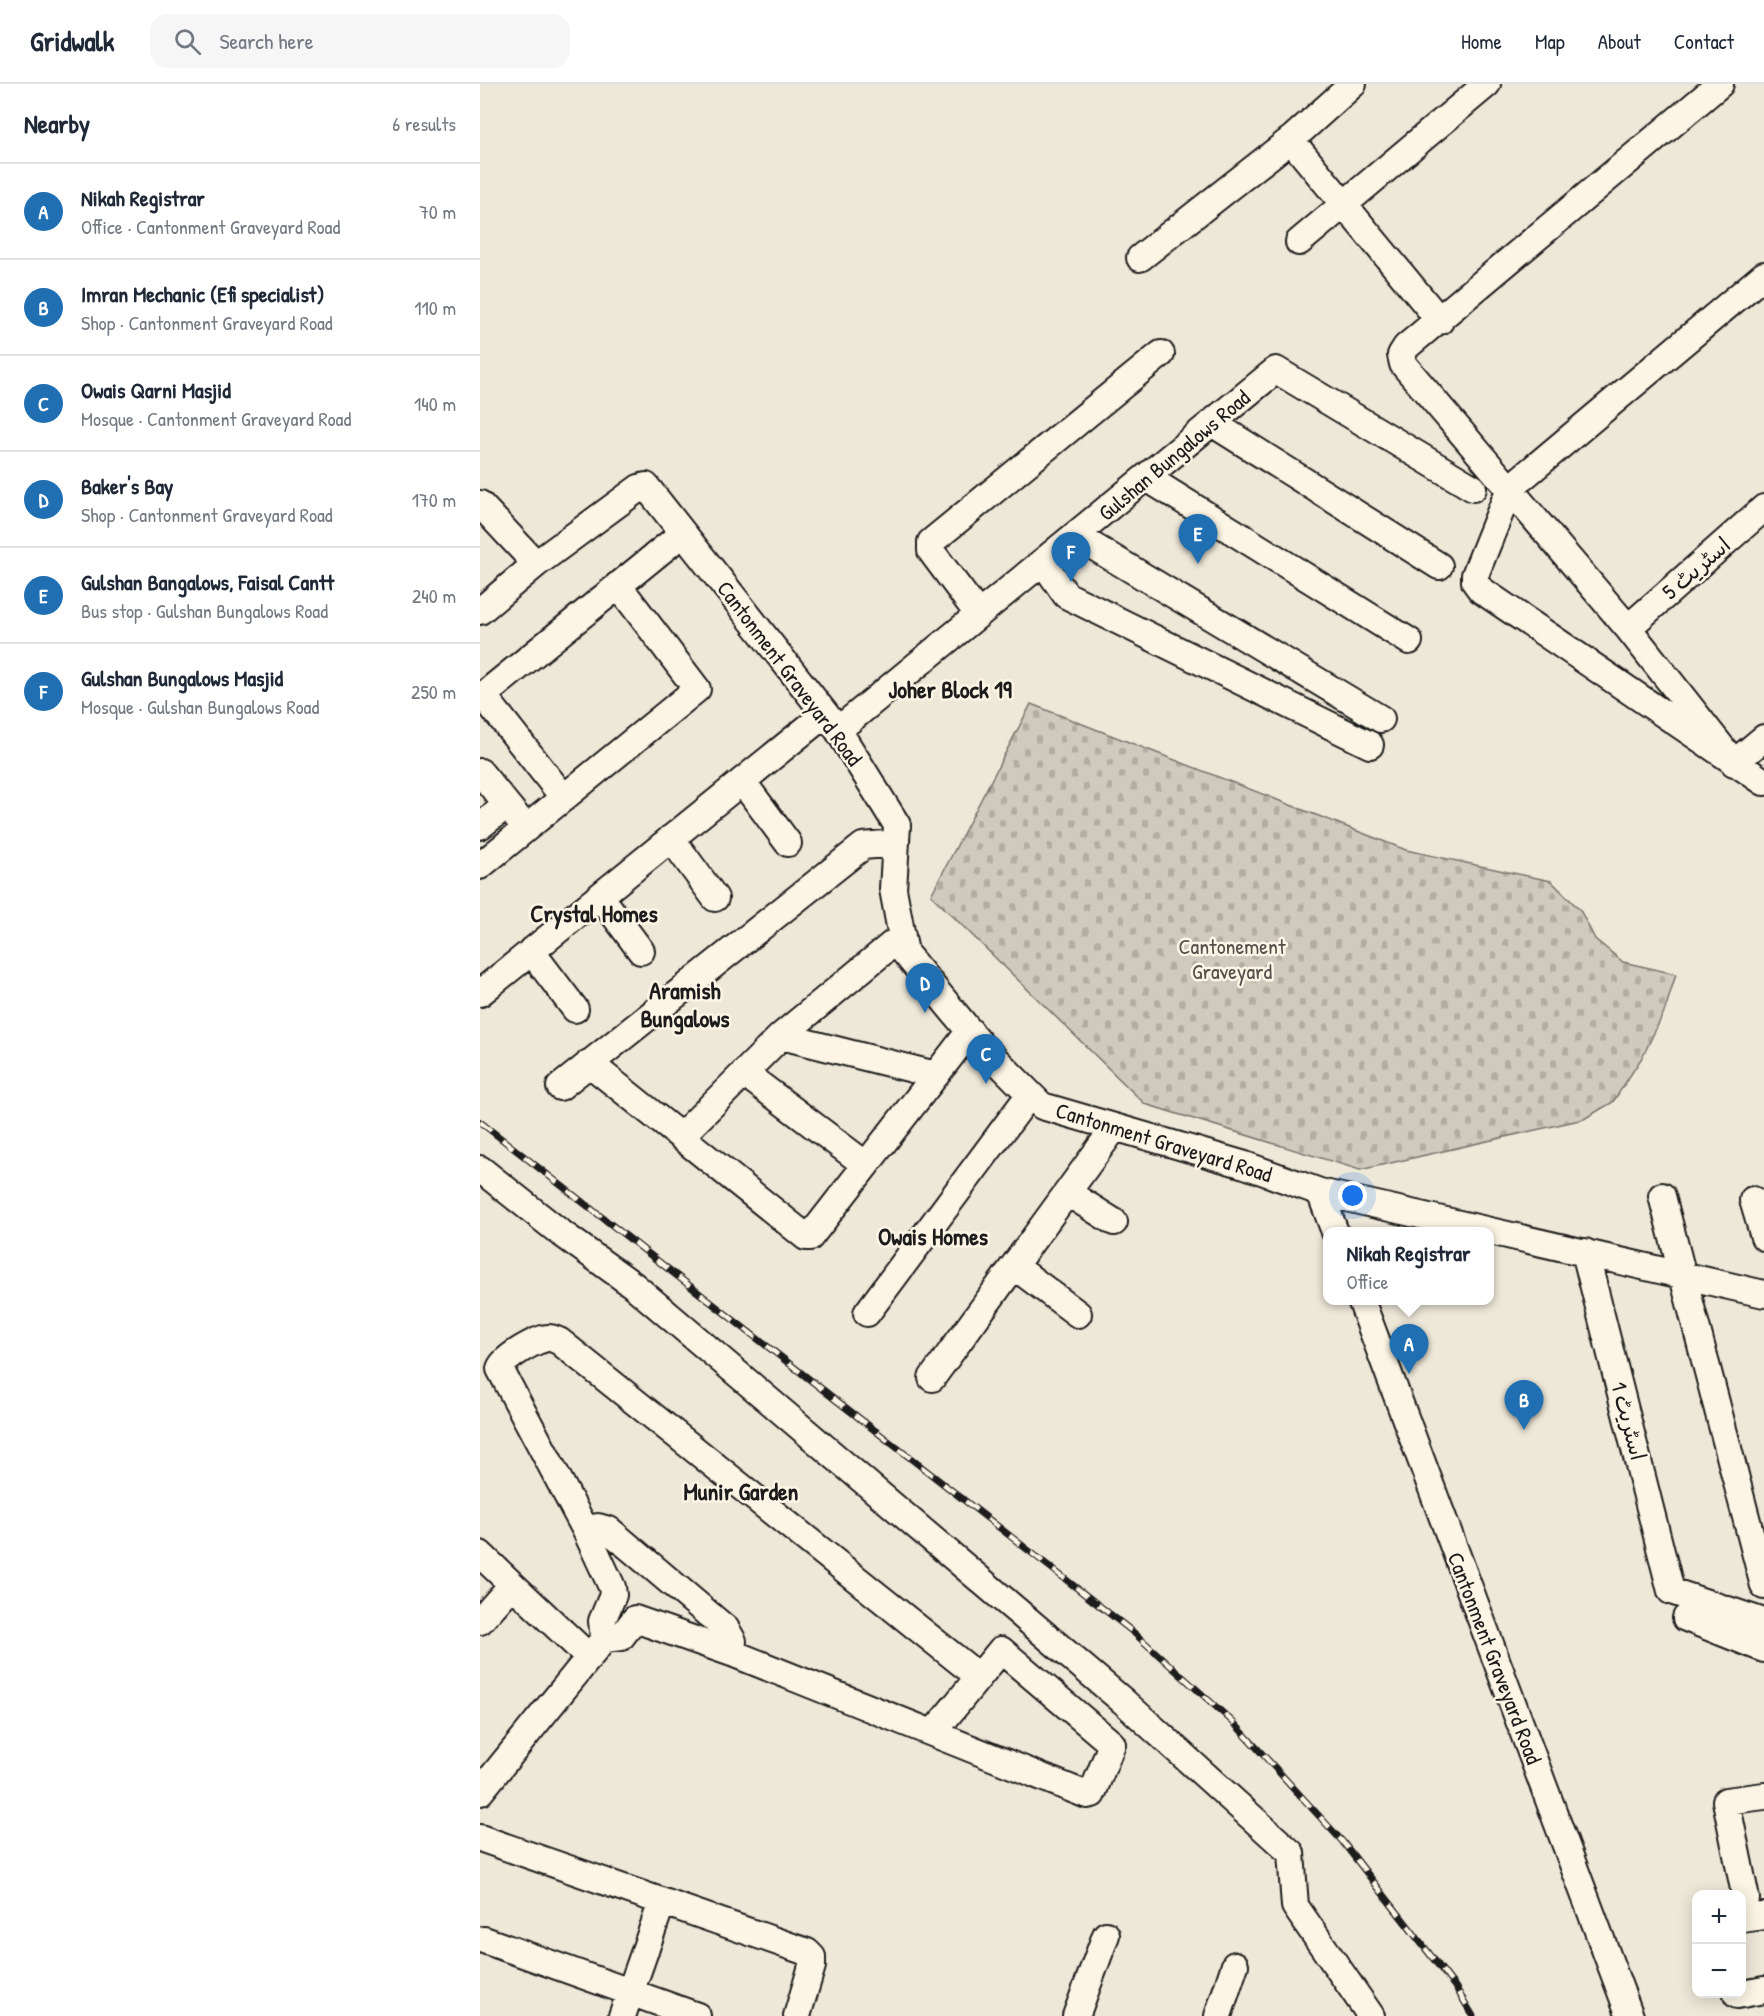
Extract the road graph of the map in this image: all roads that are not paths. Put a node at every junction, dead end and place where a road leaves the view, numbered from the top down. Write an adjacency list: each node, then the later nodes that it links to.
1 (1353, 84): 4 (street)
2 (1487, 84): 5 (street)
3 (1720, 84): 9 (street)
4 (1294, 136): 5 (street); 7 (street)
5 (1344, 203): 6 (street); 9 (street)
6 (1299, 242)
7 (1140, 258)
8 (1764, 275): 14 (street)
9 (1440, 321): 14 (street)
10 (1161, 354): 24 (street)
11 (1212, 423): 12 (street, Gulshan Bungalows Road); 13 (street, Gulshan Bungalows Road); 21 (street)
12 (1147, 478): 18 (street, Gulshan Bungalows Road); 26 (street)
13 (1473, 488)
14 (1510, 488): 25 (street); 32 (street)
15 (480, 504): 20 (street)
16 (1764, 508): 25 (street, اسٹریٹ 5)
17 (683, 533): 20 (street, Cantonment Graveyard Road); 22 (street); 29 (street, Cantonment Graveyard Road)
18 (1076, 536): 19 (street, Gulshan Bungalows Road); 28 (street)
19 (1043, 562): 24 (street, Gulshan Bungalows Road); 31 (street)
20 (537, 564): 23 (street)
21 (1439, 566)
22 (618, 585): 27 (street); 36 (street)
23 (480, 611)
24 (978, 614): 29 (street, Gulshan Bungalows Road)
25 (1628, 628): 32 (street)
26 (1409, 641)
27 (482, 696): 36 (street)
28 (1381, 719)
29 (832, 722): 34 (street, Gulshan Bungalows Road); 42 (street, Cantonment Graveyard Road)
30 (1764, 738): 32 (street)
31 (1370, 745)
32 (1734, 763): 35 (street)
33 (480, 772): 37 (street)
34 (742, 781): 40 (street, Gulshan Bungalows Road); 41 (street)
35 (1764, 782)
36 (564, 798): 39 (street)
37 (507, 805): 38 (street); 39 (street)
38 (480, 826)
39 (526, 828): 43 (street)
40 (671, 838): 44 (street, Gulshan Bungalows Road); 45 (street)
41 (788, 843)
42 (896, 843): 46 (street, Cantonment Graveyard Road); 53 (street)
43 (480, 866)
44 (600, 896): 47 (street, Gulshan Bungalows Road); 48 (street)
45 (715, 898)
46 (902, 936): 51 (street, Cantonment Graveyard Road); 52 (street)
47 (531, 951): 49 (street, Gulshan Bungalows Road); 50 (street)
48 (641, 951)
49 (480, 993)
50 (575, 1009)
51 (970, 1031): 55 (street); 57 (street, Cantonment Graveyard Road)
52 (781, 1036): 54 (street); 55 (street)
53 (590, 1063): 56 (street); 59 (street)
54 (744, 1073): 59 (street); 60 (street)
55 (936, 1075): 60 (street)
56 (560, 1087)
57 (1030, 1094): 58 (street, Cantonment Graveyard Road); 76 (street)
58 (1115, 1127): 62 (street, Cantonment Graveyard Road); 63 (street)
59 (681, 1136): 60 (street)
60 (867, 1165)
61 (480, 1169): 108 (street)
62 (1320, 1192): 67 (street); 68 (street, Cantonment Graveyard Road)
63 (1068, 1193): 66 (street); 72 (street)
64 (1662, 1196): 73 (street)
65 (1753, 1200): 70 (street)
66 (1114, 1222)
67 (1333, 1227)
68 (1475, 1227)
69 (1494, 1231): 71 (street, Cantonment Graveyard Road)
70 (1764, 1237)
71 (1585, 1252): 73 (street, Cantonment Graveyard Road); 85 (street, اسٹریٹ 1)
72 (1014, 1266): 77 (street); 78 (street)
73 (1685, 1274): 74 (street, Cantonment Graveyard Road); 82 (street)
74 (1764, 1294)
75 (1363, 1305): 109 (street, Cantonment Graveyard Road)
76 (867, 1313)
77 (1078, 1314)
78 (932, 1378)
79 (585, 1529): 86 (street); 88 (street); 89 (street)
80 (480, 1554): 81 (street)
81 (512, 1585): 84 (street); 86 (street)
82 (1764, 1586)
83 (1686, 1618): 87 (street)
84 (480, 1621)
85 (1764, 1622)
86 (596, 1648): 88 (street); 91 (street)
87 (1764, 1649)
88 (732, 1653): 90 (street)
89 (979, 1677): 90 (street); 90 (street)
90 (933, 1733)
91 (480, 1792)
92 (1764, 1796): 94 (street)
93 (480, 1838): 95 (street)
94 (1744, 1890)
95 (662, 1902): 103 (street); 104 (street)
96 (1764, 1916): 97 (street)
97 (1746, 1918)
98 (1106, 1935): 106 (street)
99 (484, 1940): 103 (street)
100 (1235, 1965): 107 (street)
101 (1764, 1990): 102 (street)
102 (1738, 2002)
103 (626, 2004): 105 (street)
104 (800, 2015)
105 (697, 2016)
106 (1076, 2016)
107 (1218, 2016)
108 (1371, 2016)
109 (1630, 2016)

